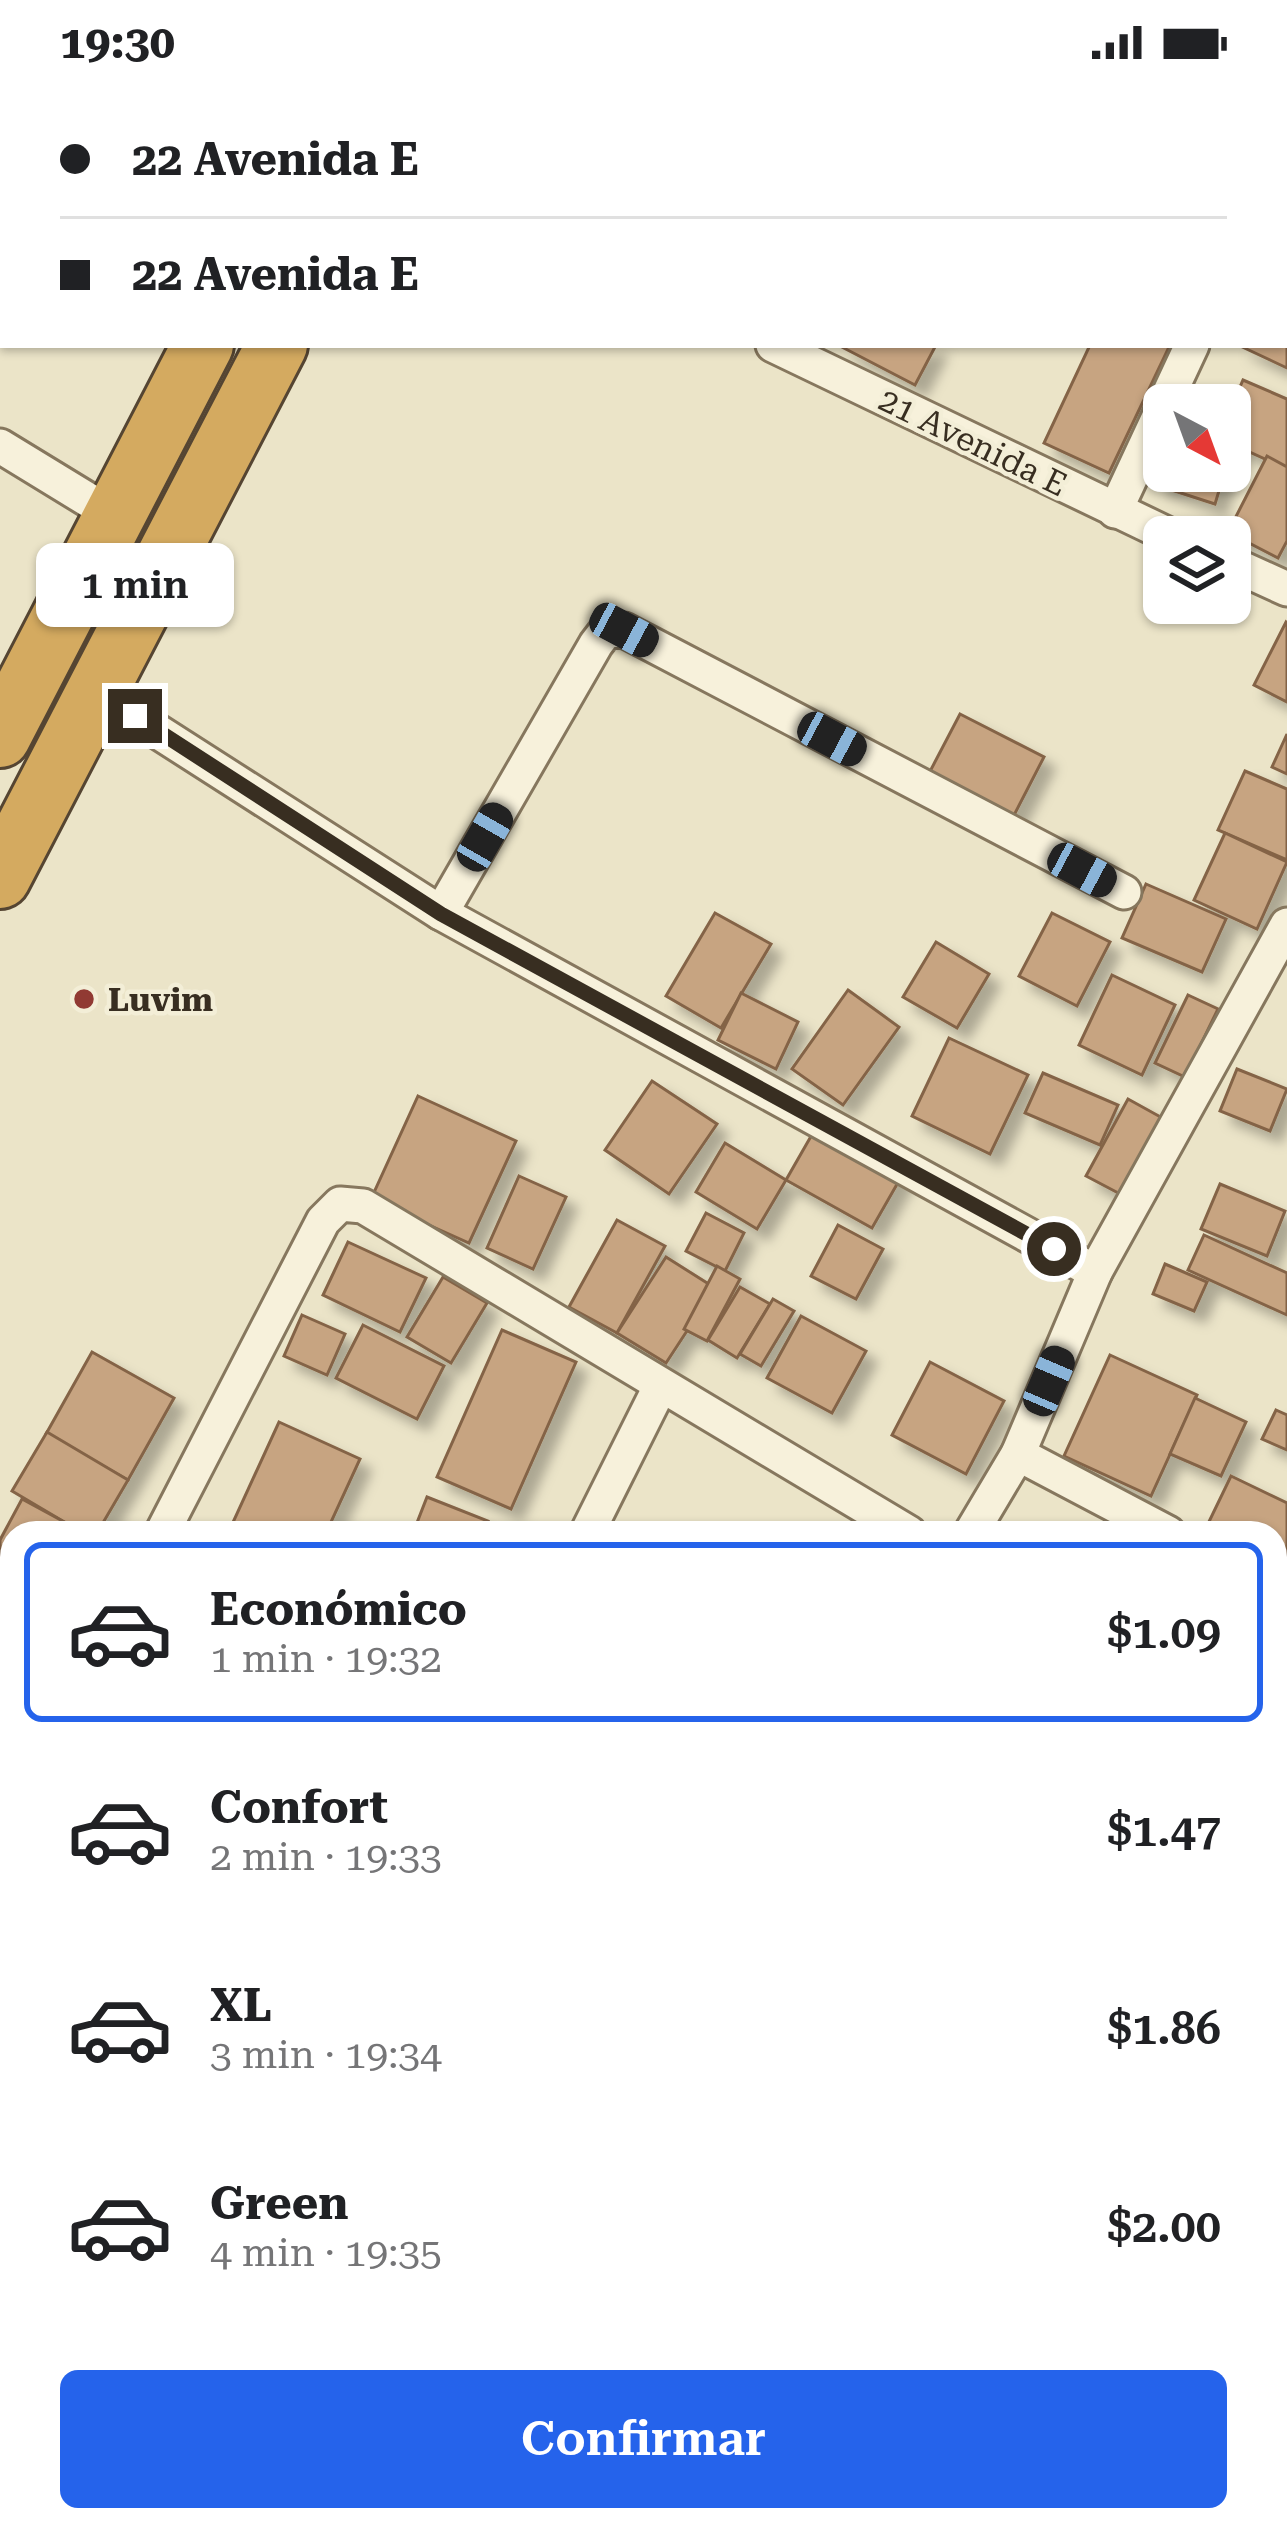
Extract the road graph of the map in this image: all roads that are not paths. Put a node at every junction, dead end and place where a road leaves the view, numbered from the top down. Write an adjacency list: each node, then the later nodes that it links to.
1 (201, 348): 9 (highway)
2 (276, 348): 13 (highway)
3 (790, 348): 8 (street, 21 Avenida E)
4 (1191, 348): 5 (street)
5 (1174, 384)
6 (0, 446): 9 (street)
7 (1143, 450): 8 (street)
8 (1115, 511): 10 (street, 21 Avenida E)
9 (113, 515): 14 (highway)
10 (1143, 524)
11 (1251, 573): 12 (street)
12 (1287, 589)
13 (96, 692): 15 (highway); 17 (street)
14 (0, 737)
15 (0, 878)
16 (1124, 892): 17 (street)
17 (441, 914): 20 (street)
18 (1287, 925): 19 (street)
19 (1279, 963): 20 (street)
20 (1096, 1272): 22 (street)
21 (660, 1387): 23 (street); 24 (street); 25 (street)
22 (1018, 1454): 26 (street); 27 (street)
23 (168, 1521)
24 (593, 1521)
25 (889, 1521)
26 (978, 1521)
27 (1145, 1521)

